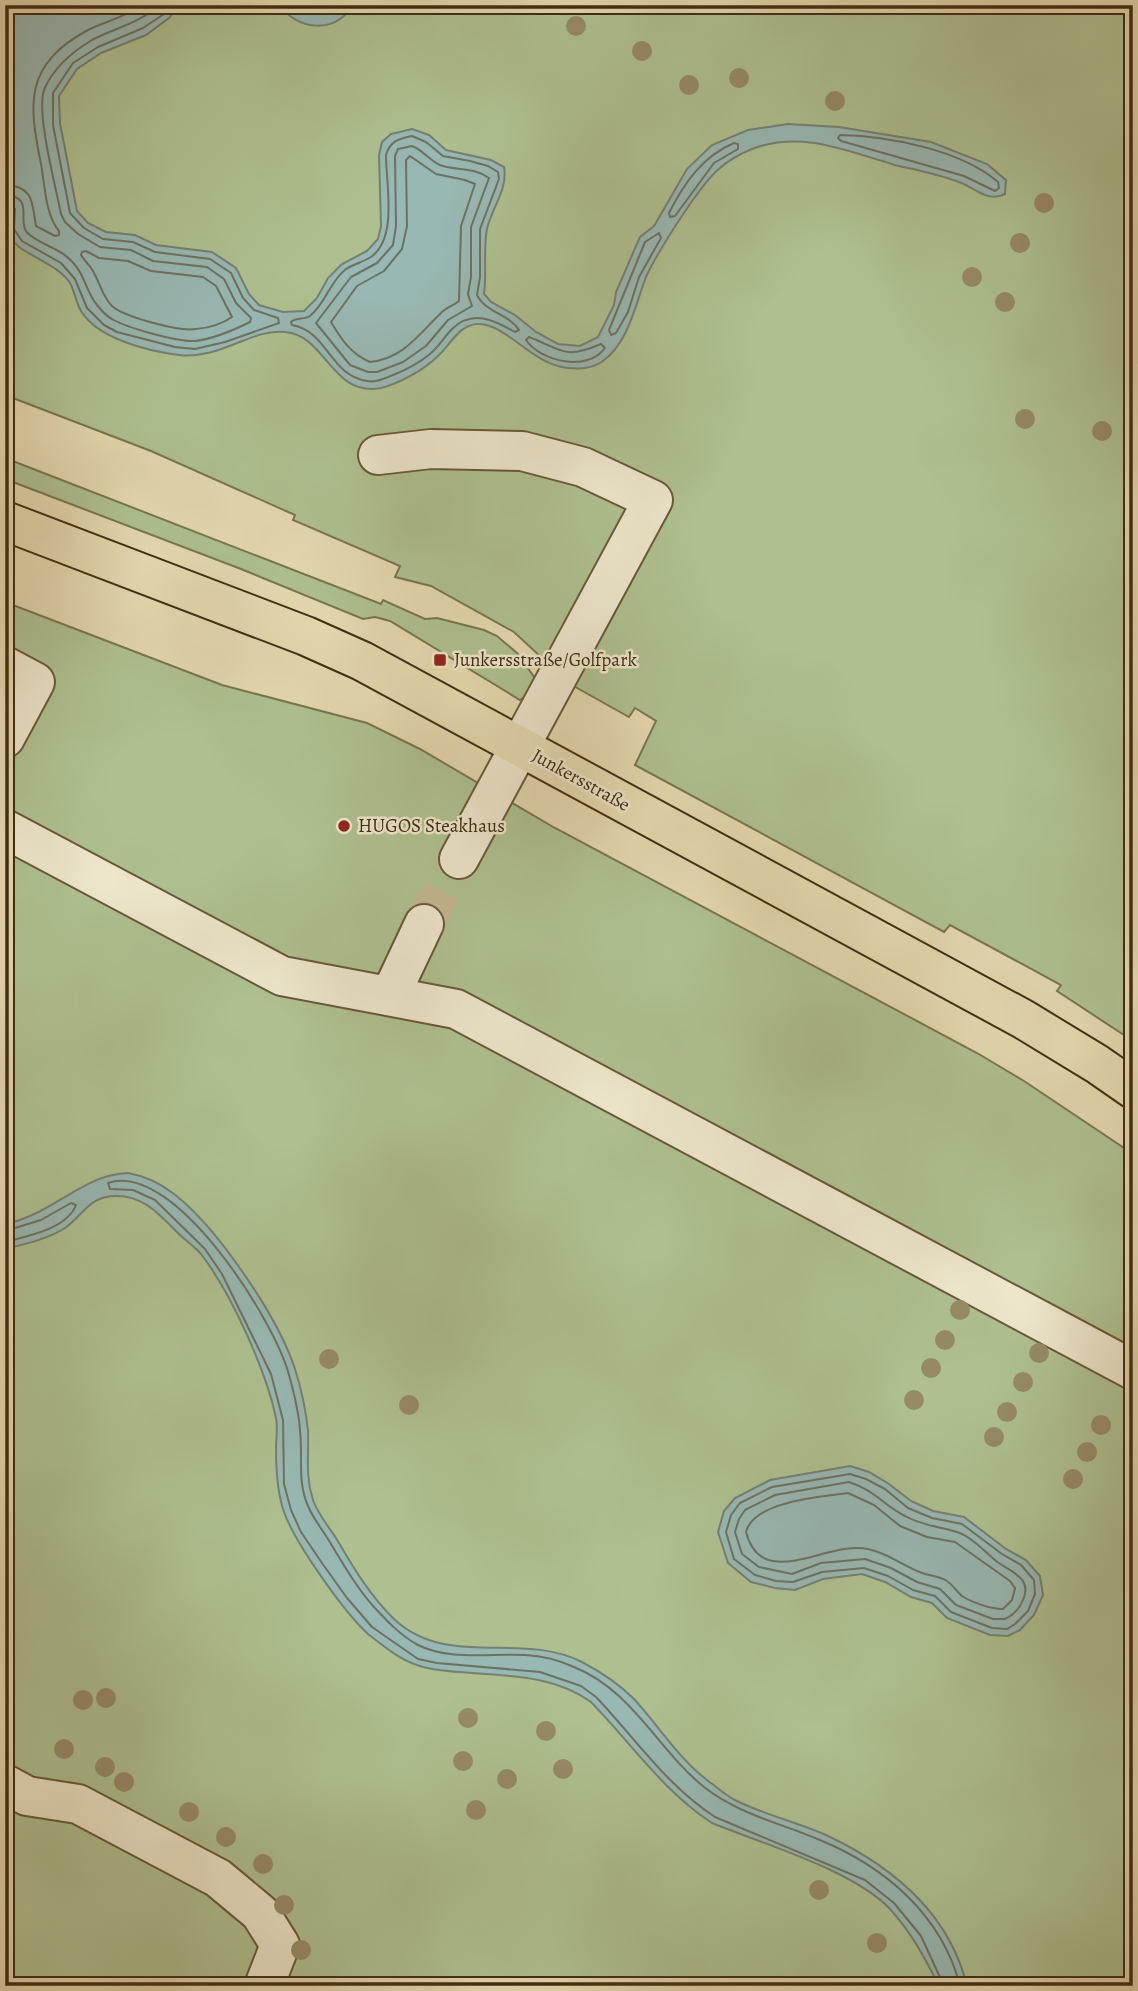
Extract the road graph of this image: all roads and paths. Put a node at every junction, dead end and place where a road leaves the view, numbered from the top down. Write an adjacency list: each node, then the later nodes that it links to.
1 (378, 455): 5 (lane)
2 (5, 521): 5 (main road, Junkersstraße)
3 (5, 666): 4 (lane)
4 (5, 738)
5 (520, 746): 7 (lane); 10 (main road, Junkersstraße)
6 (5, 829): 9 (lane)
7 (459, 859)
8 (424, 924): 9 (lane)
9 (390, 996): 11 (lane)
10 (1133, 1089)
11 (1133, 1370)
12 (10, 1799): 13 (lane)
13 (264, 1986)

